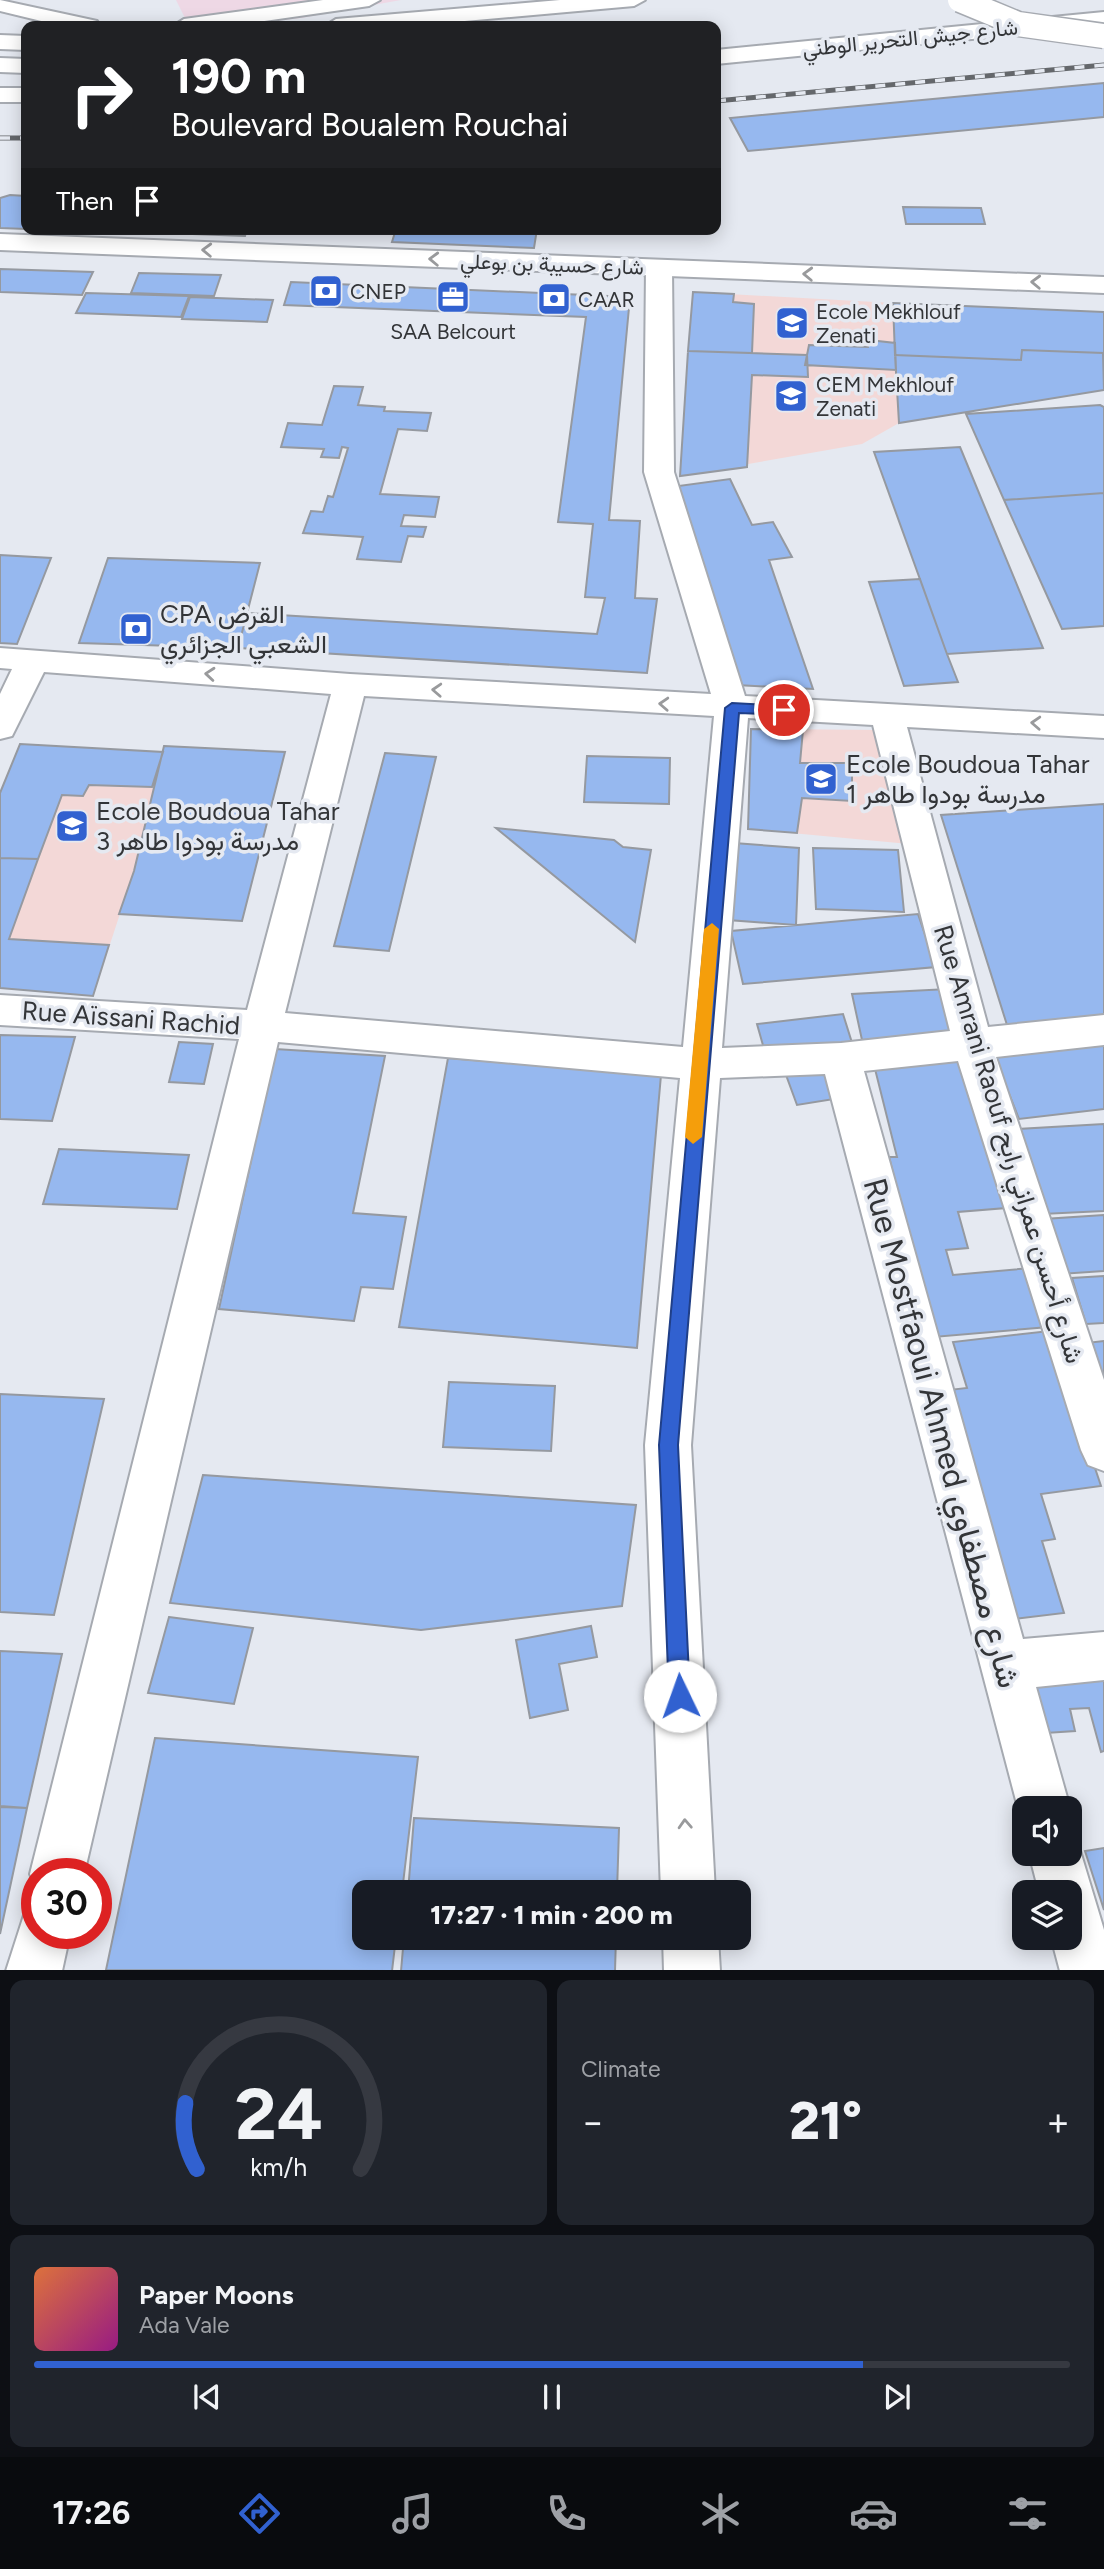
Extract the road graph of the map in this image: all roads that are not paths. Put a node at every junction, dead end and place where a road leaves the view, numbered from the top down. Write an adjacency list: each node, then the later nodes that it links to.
1 (369, 0): 8 (main road)
2 (634, 0): 9 (main road)
3 (1031, 3): 5 (main road, شارع جيش التحرير الوطني)
4 (0, 5): 7 (main road)
5 (954, 6): 10 (main road, bridge)
6 (1104, 19): 13 (main road, شارع جيش التحرير الوطني)
7 (68, 21)
8 (220, 21)
9 (393, 21)
10 (1104, 36)
11 (0, 42): 12 (main road)
12 (21, 43)
13 (721, 57)
14 (0, 65): 15 (main road)
15 (21, 66)
16 (0, 95): 17 (main road)
17 (21, 95)
18 (0, 242): 19 (main road, شارع حسيبة بن بوعلي, one-way to 18)
19 (659, 268): 20 (main road, شارع حسيبة بن بوعلي, one-way to 19); 24 (main road)
20 (1104, 285)
21 (0, 658): 22 (main road)
22 (33, 660): 23 (main road, one-way to 22); 27 (main road)
23 (350, 685): 24 (main road, one-way to 23); 29 (main road)
24 (732, 708): 25 (main road); 33 (main road)
25 (887, 715): 26 (main road, one-way to 25); 31 (main road, Rue Amrani Raouf شارع أحسن عمراني رابح)
26 (1104, 727)
27 (0, 728)
28 (0, 1010): 29 (main road, Rue Aïssani Rachid)
29 (262, 1026): 33 (main road, Rue Aïssani Rachid); 38 (main road)
30 (1104, 1030): 31 (main road, Rue Aïssani Rachid)
31 (973, 1046): 32 (main road, Rue Aïssani Rachid); 34 (main road, Rue Amrani Raouf شارع أحسن عمراني رابح)
32 (841, 1058): 33 (main road, Rue Aïssani Rachid); 36 (main road, Rue Mostfaoui Ahmed شارع مصطفاوي)
33 (699, 1064): 39 (main road, one-way to 33)
34 (1104, 1450)
35 (1104, 1656): 36 (main road)
36 (1005, 1665): 37 (main road, Rue Mostfaoui Ahmed شارع مصطفاوي)
37 (1041, 1796)
38 (61, 1858)
39 (687, 1880)
40 (39, 1949): 43 (main road)
41 (1082, 1949): 45 (main road)
42 (691, 1950): 44 (main road)
43 (34, 1970)
44 (692, 1970)
45 (1088, 1970)

